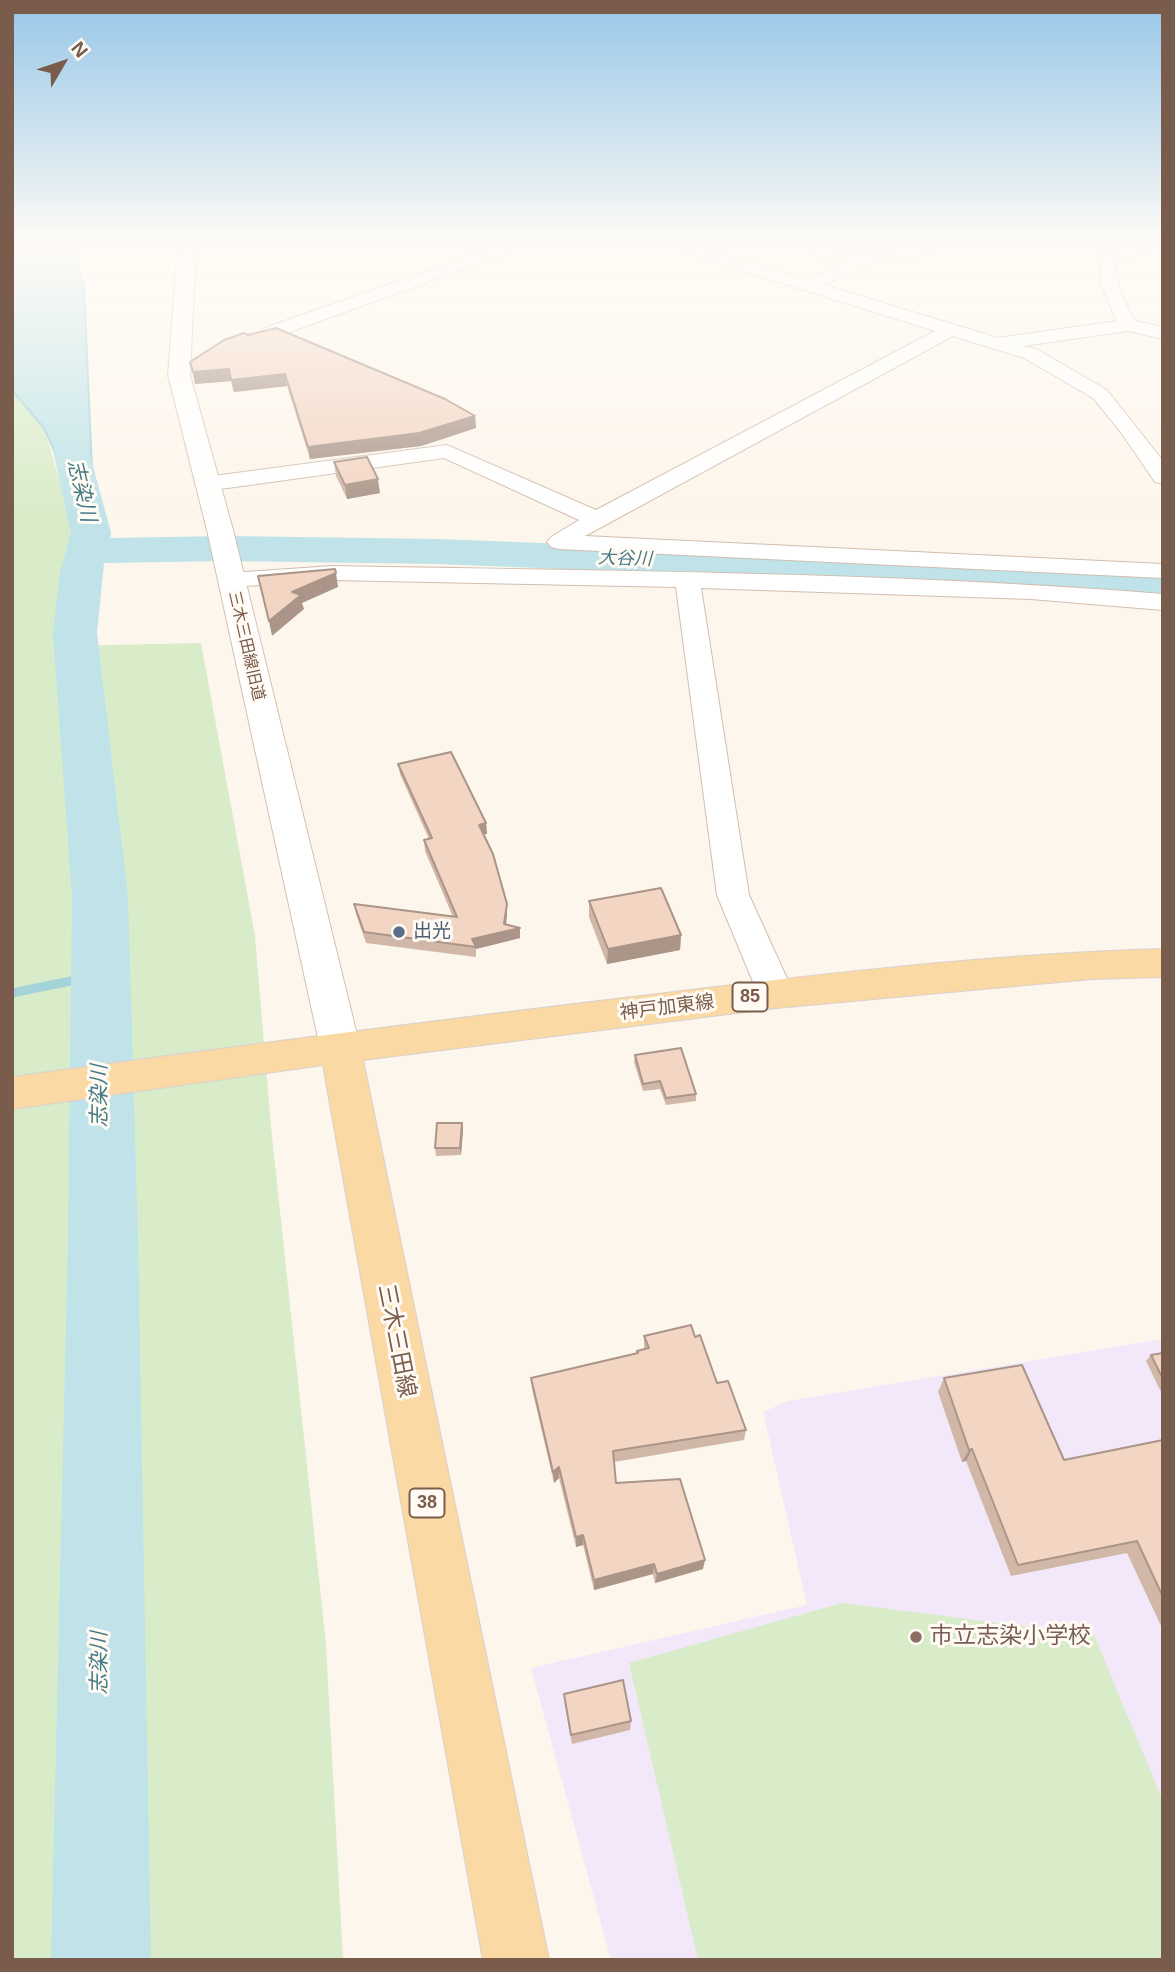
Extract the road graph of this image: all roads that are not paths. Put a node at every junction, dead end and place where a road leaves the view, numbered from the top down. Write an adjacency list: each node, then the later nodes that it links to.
1 (181, 335): 8 (street, 三木三田線旧道)
2 (941, 335): 9 (street)
3 (971, 335): 5 (street)
4 (1060, 335): 5 (street)
5 (999, 344): 6 (street)
6 (1155, 454): 7 (street)
7 (1163, 477)
8 (205, 484): 9 (street); 11 (street, 三木三田線旧道)
9 (597, 519): 10 (street)
10 (1163, 571)
11 (230, 580): 12 (street); 16 (street, 三木三田線旧道)
12 (687, 580): 13 (street); 15 (street)
13 (1163, 602)
14 (1163, 963): 15 (main road, 神戸加東線 / 85)
15 (776, 994): 16 (main road, 神戸加東線 / 85)
16 (340, 1047): 17 (main road); 18 (main road, 三木三田線 / 38)
17 (12, 1093)
18 (516, 1960)

